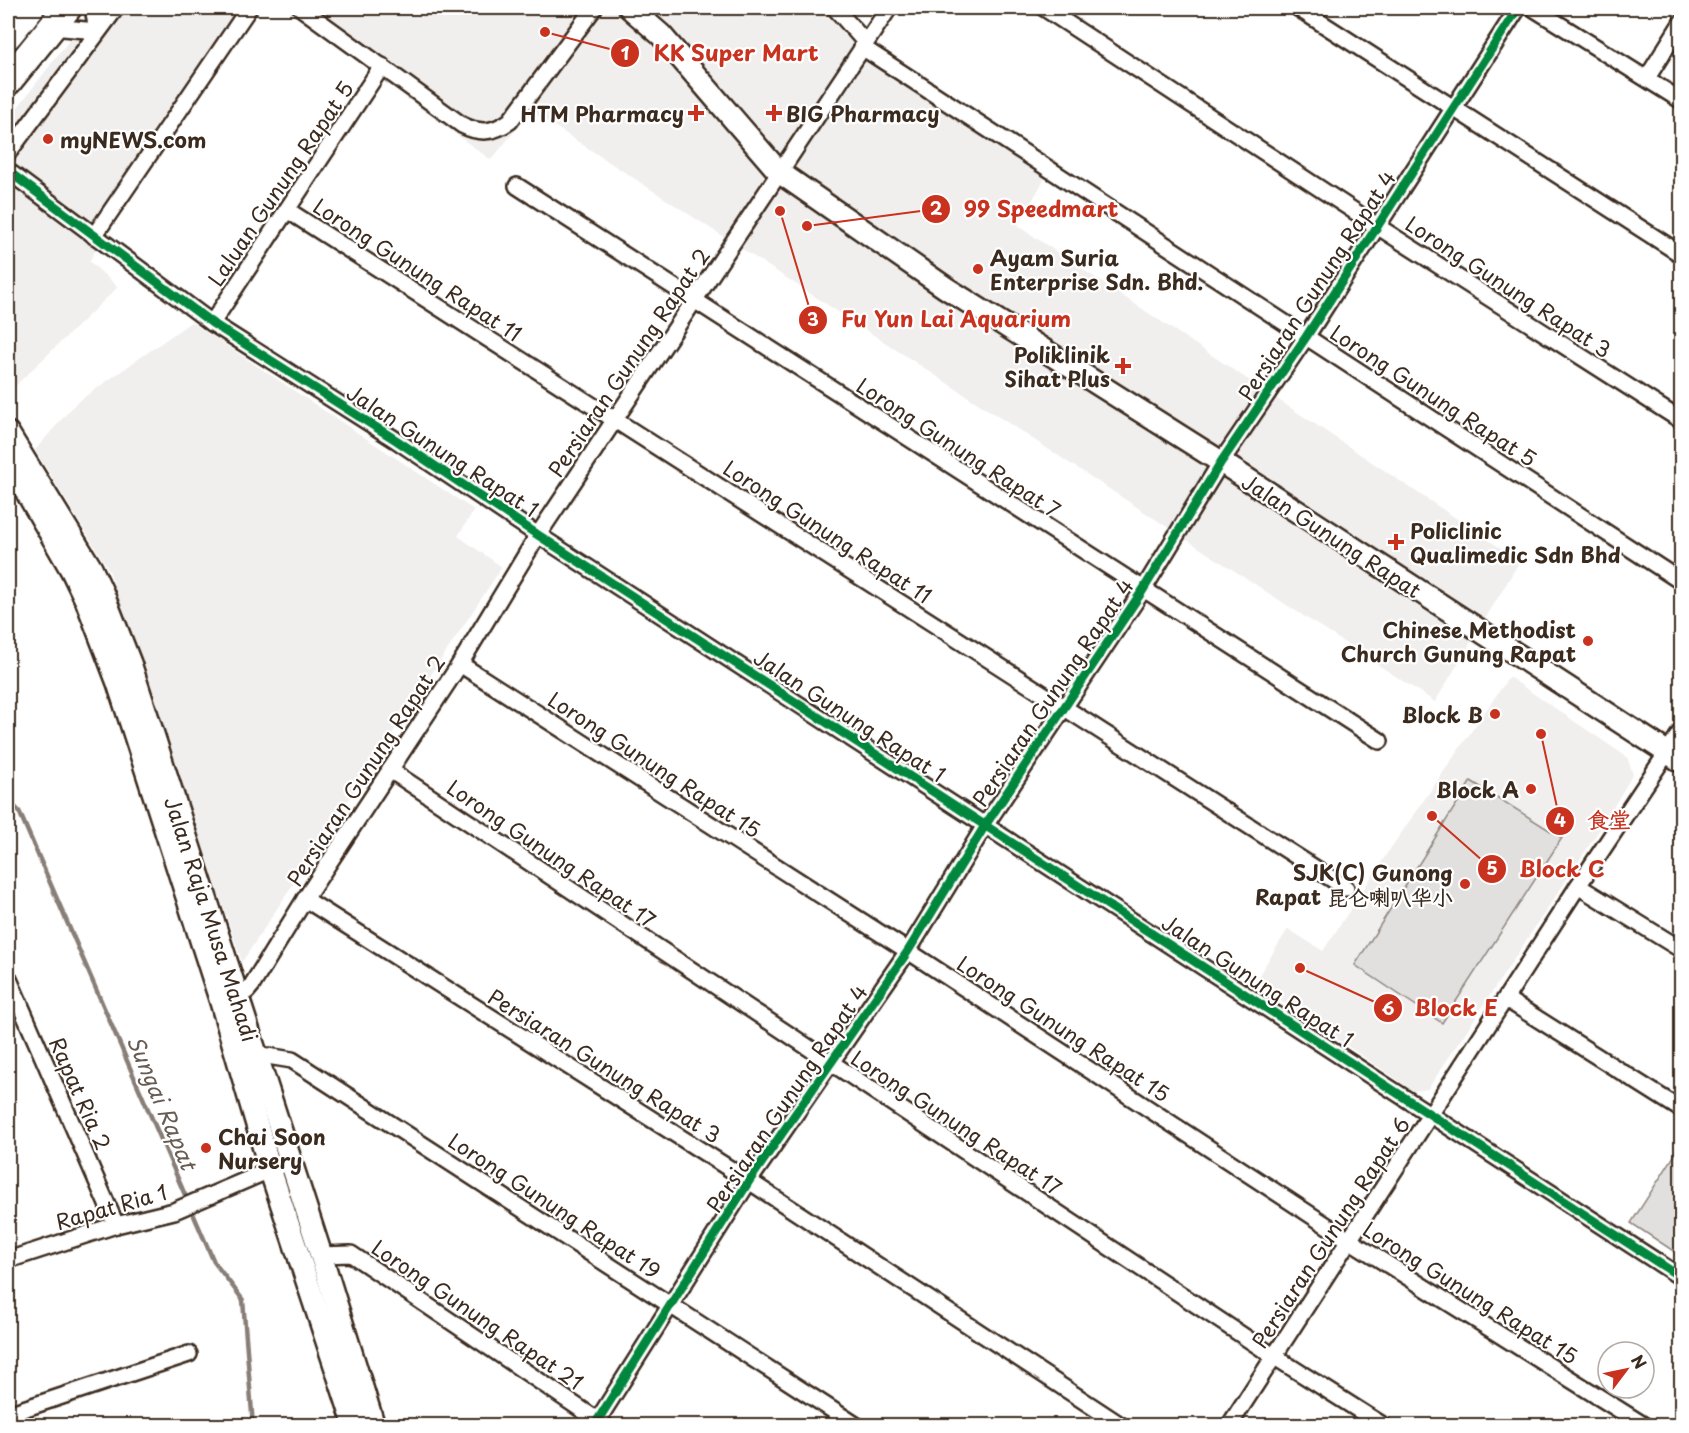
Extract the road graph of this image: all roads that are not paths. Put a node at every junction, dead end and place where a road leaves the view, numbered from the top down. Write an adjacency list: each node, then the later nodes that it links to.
1 (30, 8): 17 (highway)
2 (93, 8): 16 (street)
3 (116, 8): 16 (street)
4 (249, 8): 30 (street)
5 (301, 8): 19 (street)
6 (630, 8): 26 (main road, Jalan Gunung Rapat)
7 (835, 8): 18 (street, Lorong Gunung Rapat 5)
8 (889, 8): 18 (street, Persiaran Gunung Rapat 2)
9 (1044, 8): 29 (street, Lorong Gunung Rapat 3)
10 (1298, 8): 23 (street)
11 (1518, 8): 23 (street, Persiaran Gunung Rapat 4)
12 (1533, 8): 20 (street)
13 (586, 10): 19 (street)
14 (60, 17): 16 (street); 21 (highway)
15 (1682, 22): 20 (street)
16 (97, 31): 24 (street)
17 (8, 35)
18 (864, 45): 26 (street, Persiaran Gunung Rapat 2); 34 (street, Lorong Gunung Rapat 5)
19 (382, 66): 28 (street, Laluan Gunung Rapat 5)
20 (1647, 78): 22 (street)
21 (8, 81)
22 (1682, 101)
23 (1452, 107): 29 (street, Persiaran Gunung Rapat 4); 31 (street)
24 (8, 153)
25 (8, 171): 30 (street, Jalan Gunung Rapat 1)
26 (779, 172): 32 (street, Persiaran Gunung Rapat 2); 39 (main road, Jalan Gunung Rapat)
27 (517, 186): 32 (street, Lorong Gunung Rapat 7)
28 (287, 210): 33 (street, Laluan Gunung Rapat 5); 35 (street, Lorong Gunung Rapat 11)
29 (1377, 226): 34 (street, Persiaran Gunung Rapat 4); 36 (street, Lorong Gunung Rapat 3)
30 (94, 236): 33 (street, Jalan Gunung Rapat 1)
31 (1682, 255)
32 (695, 302): 35 (street, Persiaran Gunung Rapat 2); 42 (street, Lorong Gunung Rapat 7)
33 (212, 323): 40 (street, Jalan Gunung Rapat 1)
34 (1306, 337): 39 (street, Persiaran Gunung Rapat 4); 41 (street, Lorong Gunung Rapat 5)
35 (614, 419): 40 (street, Persiaran Gunung Rapat 2); 44 (street, Lorong Gunung Rapat 11)
36 (1682, 421)
37 (8, 433): 56 (main road, Jalan Raja Musa Mahadi)
38 (8, 460): 56 (main road, Jalan Raja Musa Mahadi)
39 (1221, 462): 42 (street, Persiaran Gunung Rapat 4); 47 (main road, Jalan Gunung Rapat)
40 (538, 535): 43 (street, Persiaran Gunung Rapat 2); 49 (street, Jalan Gunung Rapat 1)
41 (1682, 582)
42 (1143, 590): 44 (street, Persiaran Gunung Rapat 4); 46 (street, Lorong Gunung Rapat 7)
43 (460, 664): 48 (street, Persiaran Gunung Rapat 2); 54 (street, Lorong Gunung Rapat 15)
44 (1064, 707): 49 (street, Persiaran Gunung Rapat 4); 51 (street, Lorong Gunung Rapat 11)
45 (1682, 730): 47 (street, Persiaran Gunung Rapat 6)
46 (1380, 741)
47 (1674, 757): 50 (street, Persiaran Gunung Rapat 6)
48 (390, 770): 52 (street, Persiaran Gunung Rapat 2); 59 (street, Lorong Gunung Rapat 17)
49 (986, 824): 54 (street, Persiaran Gunung Rapat 4); 61 (street, Jalan Gunung Rapat 1)
50 (1578, 886): 53 (street); 57 (street, Persiaran Gunung Rapat 6)
51 (1346, 888)
52 (305, 899): 56 (street, Persiaran Gunung Rapat 2); 64 (street, Persiaran Gunung Rapat 3)
53 (1682, 950)
54 (908, 951): 59 (street, Persiaran Gunung Rapat 4); 66 (street, Lorong Gunung Rapat 15)
55 (8, 977): 65 (street, Rapat Ria 2)
56 (230, 999): 58 (main road, Jalan Raja Musa Mahadi); 63 (main road, Jalan Raja Musa Mahadi)
57 (1506, 999): 60 (street); 61 (street, Persiaran Gunung Rapat 6)
58 (255, 1054): 62 (main road, Jalan Raja Musa Mahadi); 70 (street, Lorong Gunung Rapat 19)
59 (831, 1064): 64 (street, Persiaran Gunung Rapat 4); 72 (street, Lorong Gunung Rapat 17)
60 (1682, 1110)
61 (1430, 1114): 66 (street, Persiaran Gunung Rapat 6); 69 (street, Jalan Gunung Rapat 1)
62 (290, 1161): 63 (street, Rapat Ria 1); 67 (main road, Jalan Raja Musa Mahadi)
63 (270, 1169): 65 (street, Rapat Ria 1); 75 (main road, Jalan Raja Musa Mahadi)
64 (749, 1181): 70 (street, Persiaran Gunung Rapat 4); 78 (street, Persiaran Gunung Rapat 3)
65 (116, 1225): 68 (street, Rapat Ria 1)
66 (1350, 1240): 72 (street, Persiaran Gunung Rapat 6); 81 (street, Lorong Gunung Rapat 15)
67 (321, 1255): 74 (street, Lorong Gunung Rapat 21); 76 (main road, Jalan Raja Musa Mahadi)
68 (8, 1260)
69 (1682, 1278)
70 (671, 1305): 74 (street, Persiaran Gunung Rapat 4); 77 (street, Lorong Gunung Rapat 19)
71 (189, 1354): 73 (street)
72 (1275, 1357): 79 (street, Persiaran Gunung Rapat 6); 80 (street, Lorong Gunung Rapat 17)
73 (8, 1414)
74 (599, 1424)
75 (355, 1425)
76 (374, 1425)
77 (857, 1425)
78 (1122, 1425)
79 (1230, 1425)
80 (1384, 1425)
81 (1645, 1425)

